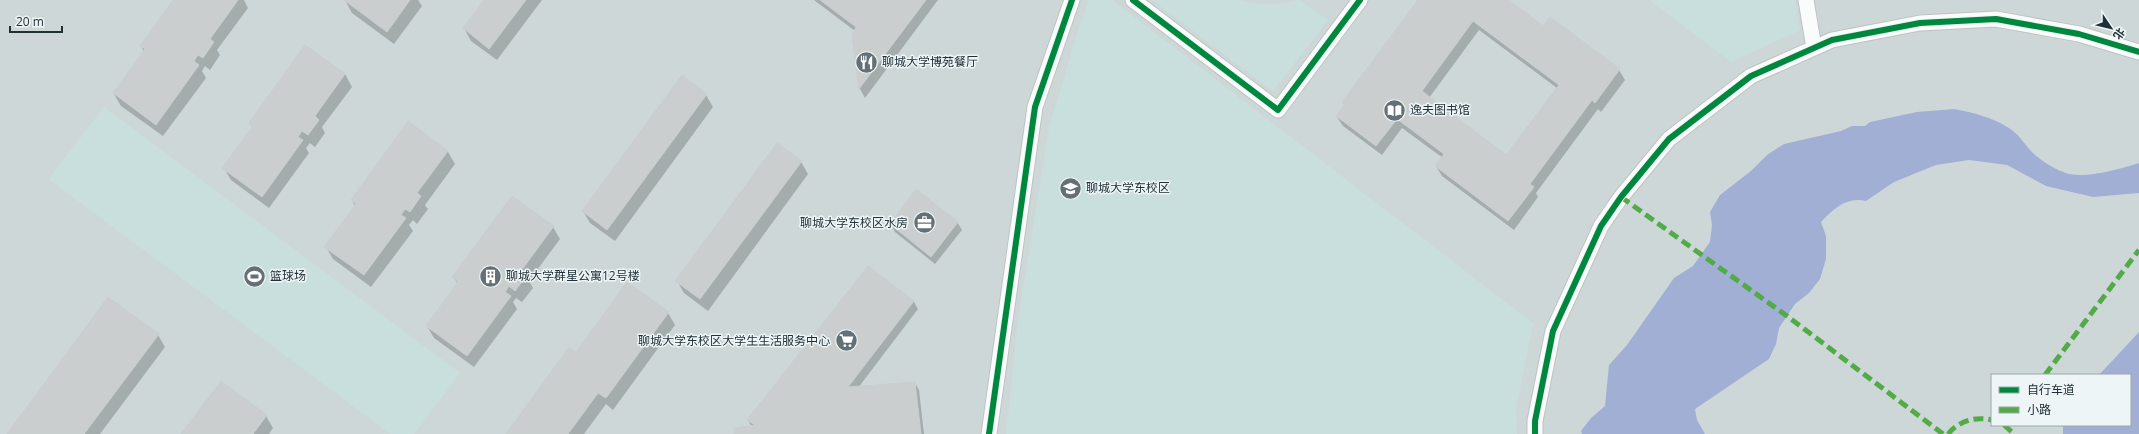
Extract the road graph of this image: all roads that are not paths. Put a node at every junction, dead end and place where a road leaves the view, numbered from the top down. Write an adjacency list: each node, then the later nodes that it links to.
1 (1072, 0): 7 (street)
2 (1133, 0): 3 (street)
3 (1360, 0)
4 (1806, 0): 5 (street)
5 (1814, 48): 6 (street); 8 (street)
6 (2139, 52)
7 (989, 434)
8 (1535, 434)

